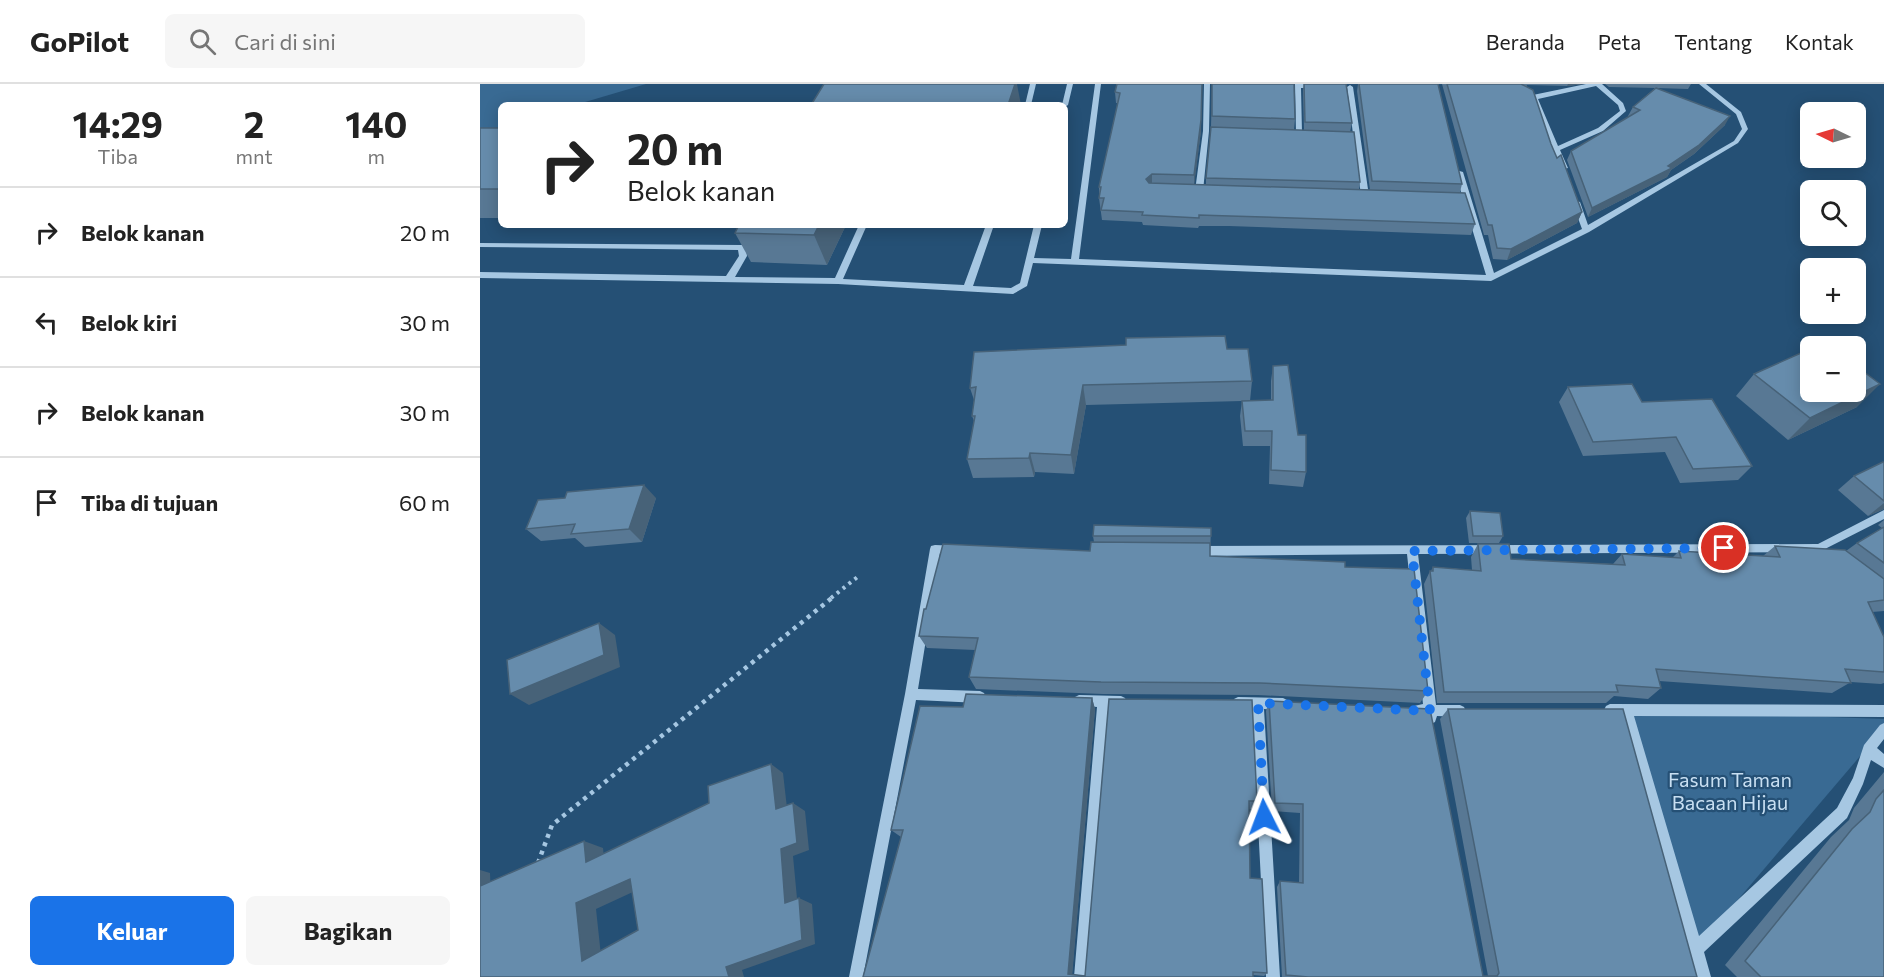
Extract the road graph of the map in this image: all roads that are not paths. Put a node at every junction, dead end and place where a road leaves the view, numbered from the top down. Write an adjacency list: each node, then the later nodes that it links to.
1 (1033, 84): 14 (street)
2 (1070, 84): 15 (street)
3 (1098, 84): 41 (street)
4 (1207, 84): 16 (street)
5 (1596, 84): 13 (street); 23 (street)
6 (1702, 84): 38 (street)
7 (1298, 85): 8 (street); 19 (street)
8 (1329, 86)
9 (1340, 87): 10 (street)
10 (1350, 87): 11 (street); 22 (street)
11 (1360, 87)
12 (1521, 91): 13 (street)
13 (1534, 98): 23 (street)
14 (1029, 102)
15 (1066, 102)
16 (1206, 131): 17 (street); 28 (street)
17 (1218, 131)
18 (1288, 133): 19 (street)
19 (1299, 133): 20 (street)
20 (1311, 134)
21 (1344, 135): 22 (street)
22 (1355, 136): 31 (street)
23 (1557, 149): 25 (street)
24 (1458, 165): 34 (street)
25 (1568, 180)
26 (1572, 190): 38 (street)
27 (1188, 191): 28 (street)
28 (1199, 191): 29 (street)
29 (1211, 192)
30 (1353, 195): 31 (street)
31 (1365, 196): 32 (street)
32 (1376, 196)
33 (1455, 199): 34 (street)
34 (1466, 199): 43 (street)
35 (863, 228): 45 (street)
36 (989, 228): 46 (street)
37 (1037, 228): 40 (street)
38 (1587, 230): 43 (street)
39 (480, 244): 44 (street)
40 (1030, 260): 41 (street); 46 (street)
41 (1075, 261): 43 (street)
42 (480, 276): 44 (street)
43 (1491, 278)
44 (729, 279): 45 (street)
45 (838, 281): 46 (street)
46 (968, 287)
47 (1884, 514): 50 (street)
48 (970, 549): 51 (street)
49 (1178, 551): 50 (street)
50 (1412, 551): 62 (street)
51 (911, 694): 52 (street); 70 (street)
52 (995, 698)
53 (1067, 700): 54 (street)
54 (1103, 702): 55 (street); 71 (street)
55 (1138, 702)
56 (1222, 703): 57 (street)
57 (1258, 703): 58 (street); 72 (street)
58 (1292, 705)
59 (1407, 710): 62 (street)
60 (1592, 710): 61 (street)
61 (1626, 710): 64 (street); 69 (street)
62 (1430, 711): 63 (street); 66 (street)
63 (1476, 711)
64 (1884, 711)
65 (1884, 729): 67 (street)
66 (1434, 734)
67 (1868, 749): 68 (street); 69 (street)
68 (1884, 762)
69 (1696, 950): 73 (street)
70 (856, 977)
71 (1081, 977)
72 (1273, 977)
73 (1704, 977)

